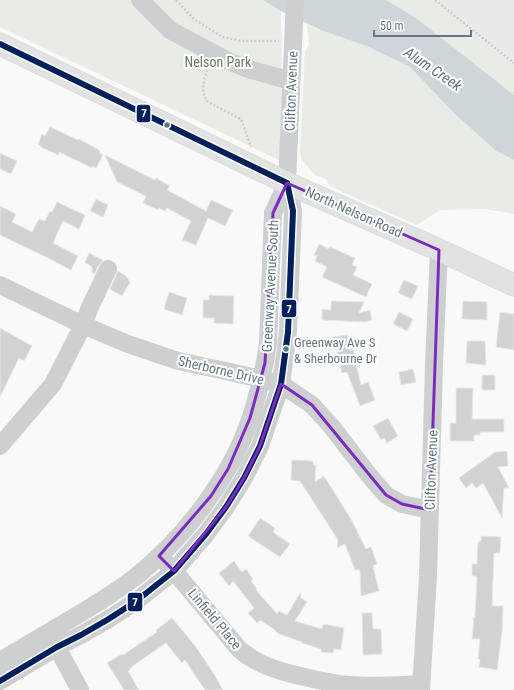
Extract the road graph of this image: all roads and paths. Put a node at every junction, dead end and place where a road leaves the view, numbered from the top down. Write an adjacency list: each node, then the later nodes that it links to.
1 (140, 0): 7 (street)
2 (176, 0): 5 (path)
3 (295, 0): 5 (street, Clifton Avenue)
4 (435, 0): 8 (path)
5 (287, 41): 9 (street, Clifton Avenue)
6 (0, 44): 11 (main road, North Nelson Road)
7 (212, 53): 9 (street); 10 (path)
8 (514, 63)
9 (291, 81): 11 (street, Clifton Avenue)
10 (257, 150)
11 (287, 183): 12 (main road, North Nelson Road); 17 (street, Greenway Avenue South); 18 (street, Greenway Avenue South)
12 (439, 250): 15 (main road, North Nelson Road); 20 (street, Clifton Avenue)
13 (108, 269): 16 (street)
14 (0, 285): 16 (street, Sherborne Drive)
15 (514, 285)
16 (83, 325): 17 (street, Sherborne Drive); 19 (street)
17 (261, 380): 18 (street, Sherborne Drive); 21 (street, Greenway Avenue South)
18 (281, 384): 20 (street, Sherborne Drive); 22 (street, Greenway Avenue South)
19 (0, 446)
20 (430, 510): 26 (street, Clifton Avenue)
21 (159, 556): 22 (street, Linfield Place); 23 (street, Greenway Avenue South)
22 (174, 571): 23 (street, Greenway Avenue South); 26 (street, Linfield Place)
23 (53, 640): 24 (street, Greenway Avenue South); 25 (street, Greenway Avenue South); 27 (street)
24 (0, 661)
25 (0, 681)
26 (421, 687)
27 (80, 690)

